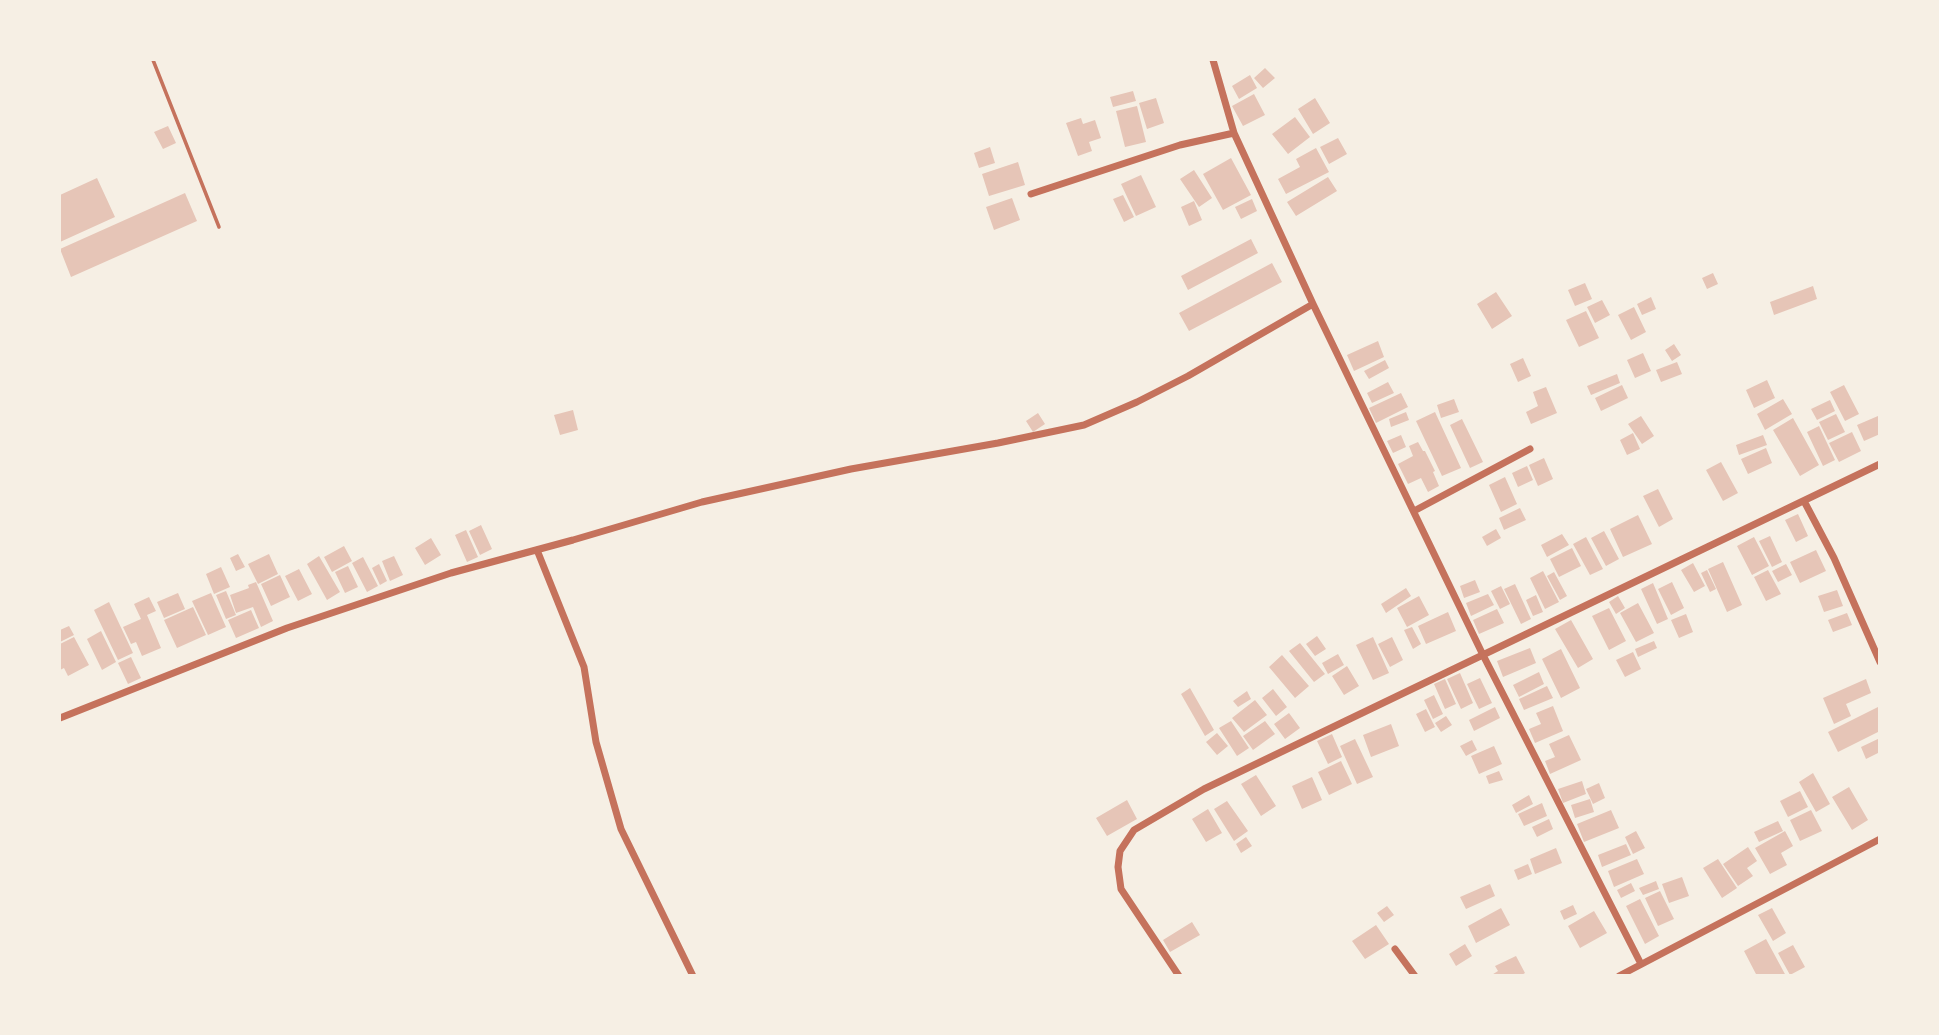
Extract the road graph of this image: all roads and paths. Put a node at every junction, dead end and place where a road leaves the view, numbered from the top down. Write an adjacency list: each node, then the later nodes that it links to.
1 (153, 60): 5 (lane)
2 (1213, 60): 3 (street)
3 (1234, 133): 4 (street); 6 (street)
4 (1031, 194)
5 (219, 227)
6 (1313, 304): 10 (street); 11 (street)
7 (1530, 449): 10 (street)
8 (1880, 464): 9 (street)
9 (1804, 501): 12 (street); 13 (street)
10 (1413, 512): 12 (street)
11 (537, 550): 14 (street); 18 (street)
12 (1483, 655): 17 (street); 19 (street)
13 (1880, 662)
14 (60, 718)
15 (1880, 839): 17 (street)
16 (1395, 950): 20 (street)
17 (1641, 964): 21 (street)
18 (693, 975)
19 (1179, 975)
20 (1415, 975)
21 (1619, 975)

